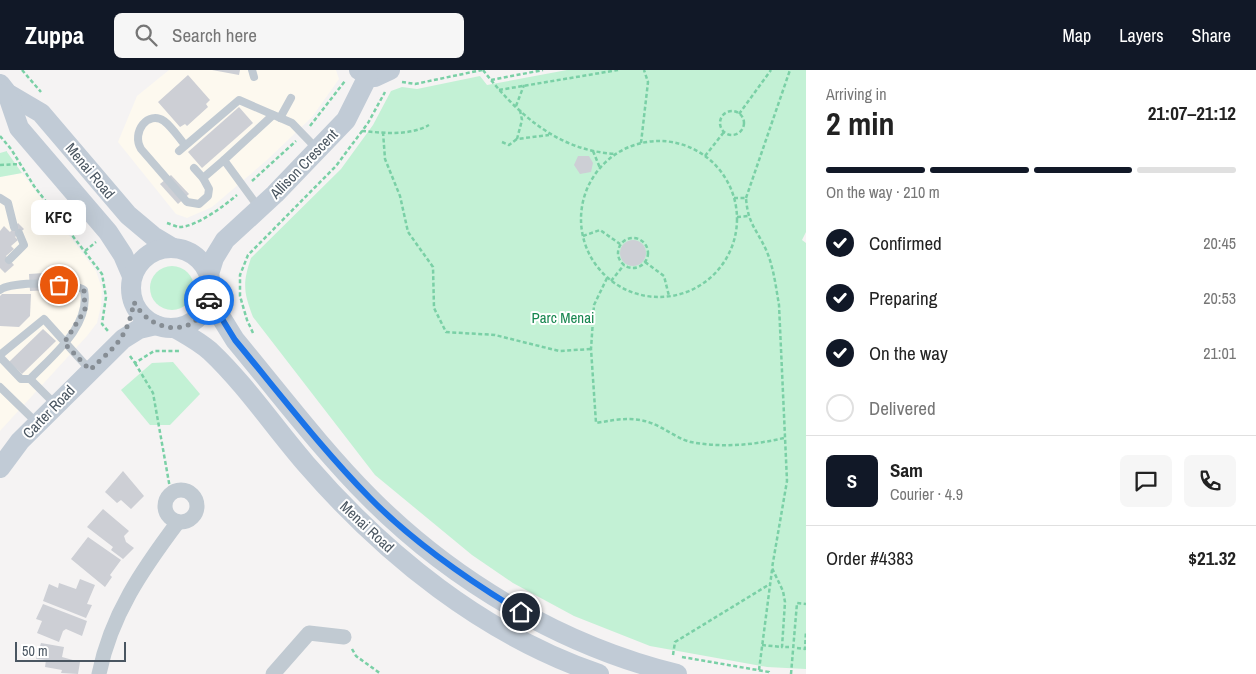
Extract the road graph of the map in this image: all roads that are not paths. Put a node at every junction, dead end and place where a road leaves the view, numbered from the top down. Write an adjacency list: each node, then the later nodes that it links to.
1 (364, 73): 2 (main road); 6 (main road, Allison Crescent)
2 (391, 81)
3 (4, 89): 13 (main road, Menai Road); 15 (main road, Menai Road)
4 (291, 98): 5 (lane)
5 (277, 117): 6 (lane); 7 (lane); 9 (lane)
6 (319, 150): 11 (main road, Allison Crescent)
7 (224, 160): 9 (lane); 11 (lane)
8 (194, 168): 9 (lane)
9 (203, 178)
10 (0, 198): 14 (lane)
11 (260, 208): 12 (main road, Allison Crescent)
12 (225, 240): 13 (main road, Allison Crescent); 16 (main road, Allison Crescent)
13 (180, 249): 15 (main road); 16 (main road)
14 (9, 260)
15 (132, 276): 18 (main road)
16 (210, 284): 19 (main road); 31 (main road, Menai Road)
17 (0, 290): 21 (lane)
18 (134, 302): 19 (main road); 20 (main road, Carter Road)
19 (166, 327): 20 (main road, Carter Road); 34 (main road, Menai Road)
20 (123, 339): 23 (main road, Carter Road)
21 (64, 343): 22 (lane); 23 (lane); 24 (lane)
22 (0, 356): 24 (lane)
23 (90, 370): 26 (main road, Carter Road)
24 (30, 379): 26 (lane)
25 (0, 387): 27 (lane)
26 (56, 405): 27 (main road, Carter Road)
27 (38, 423): 28 (main road, Carter Road)
28 (0, 468)
29 (178, 522): 29 (street); 32 (street)
30 (344, 637): 33 (street)
31 (675, 665)
32 (99, 674)
33 (272, 674)
34 (599, 674)

